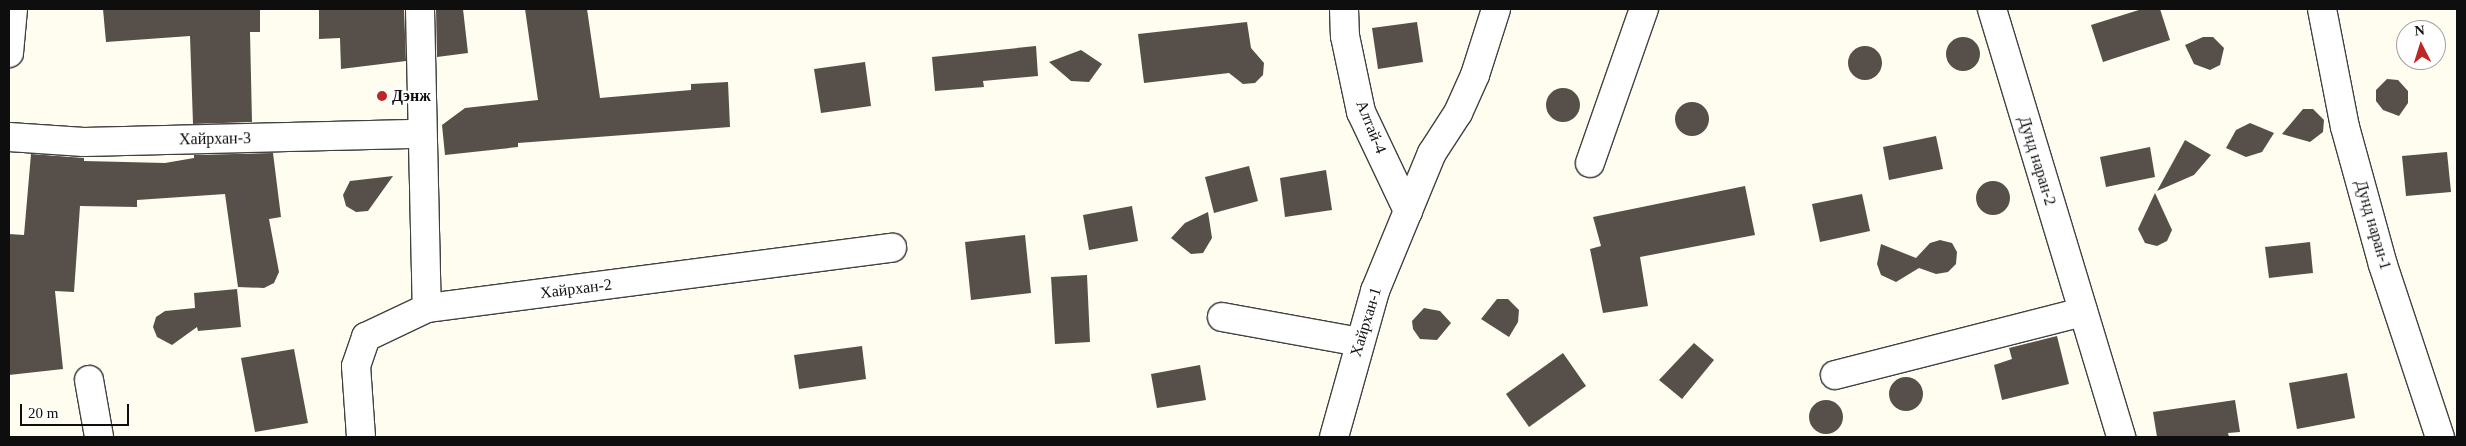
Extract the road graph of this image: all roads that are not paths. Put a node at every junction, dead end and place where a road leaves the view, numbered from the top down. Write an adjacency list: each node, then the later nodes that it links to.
1 (13, 9): 8 (street)
2 (420, 9): 9 (street)
3 (1344, 9): 12 (street, Алтай-4)
4 (1496, 9): 12 (street, Хайрхан-1)
5 (1644, 9): 11 (street)
6 (1992, 9): 15 (street, Дунд наран-2)
7 (2322, 9): 24 (street, Дунд наран-1)
8 (9, 53)
9 (421, 134): 10 (street, Хайрхан-3); 14 (street)
10 (9, 137)
11 (1590, 163)
12 (1408, 211): 17 (street, Хайрхан-1)
13 (892, 248): 14 (street, Хайрхан-2)
14 (427, 308): 21 (street, Хайрхан-2)
15 (2083, 312): 18 (street); 23 (street, Дунд наран-2)
16 (1222, 317): 17 (street)
17 (1360, 342): 22 (street, Хайрхан-1)
18 (1835, 375)
19 (88, 380): 20 (street)
20 (100, 437)
21 (361, 437)
22 (1334, 437)
23 (2121, 437)
24 (2440, 437)

